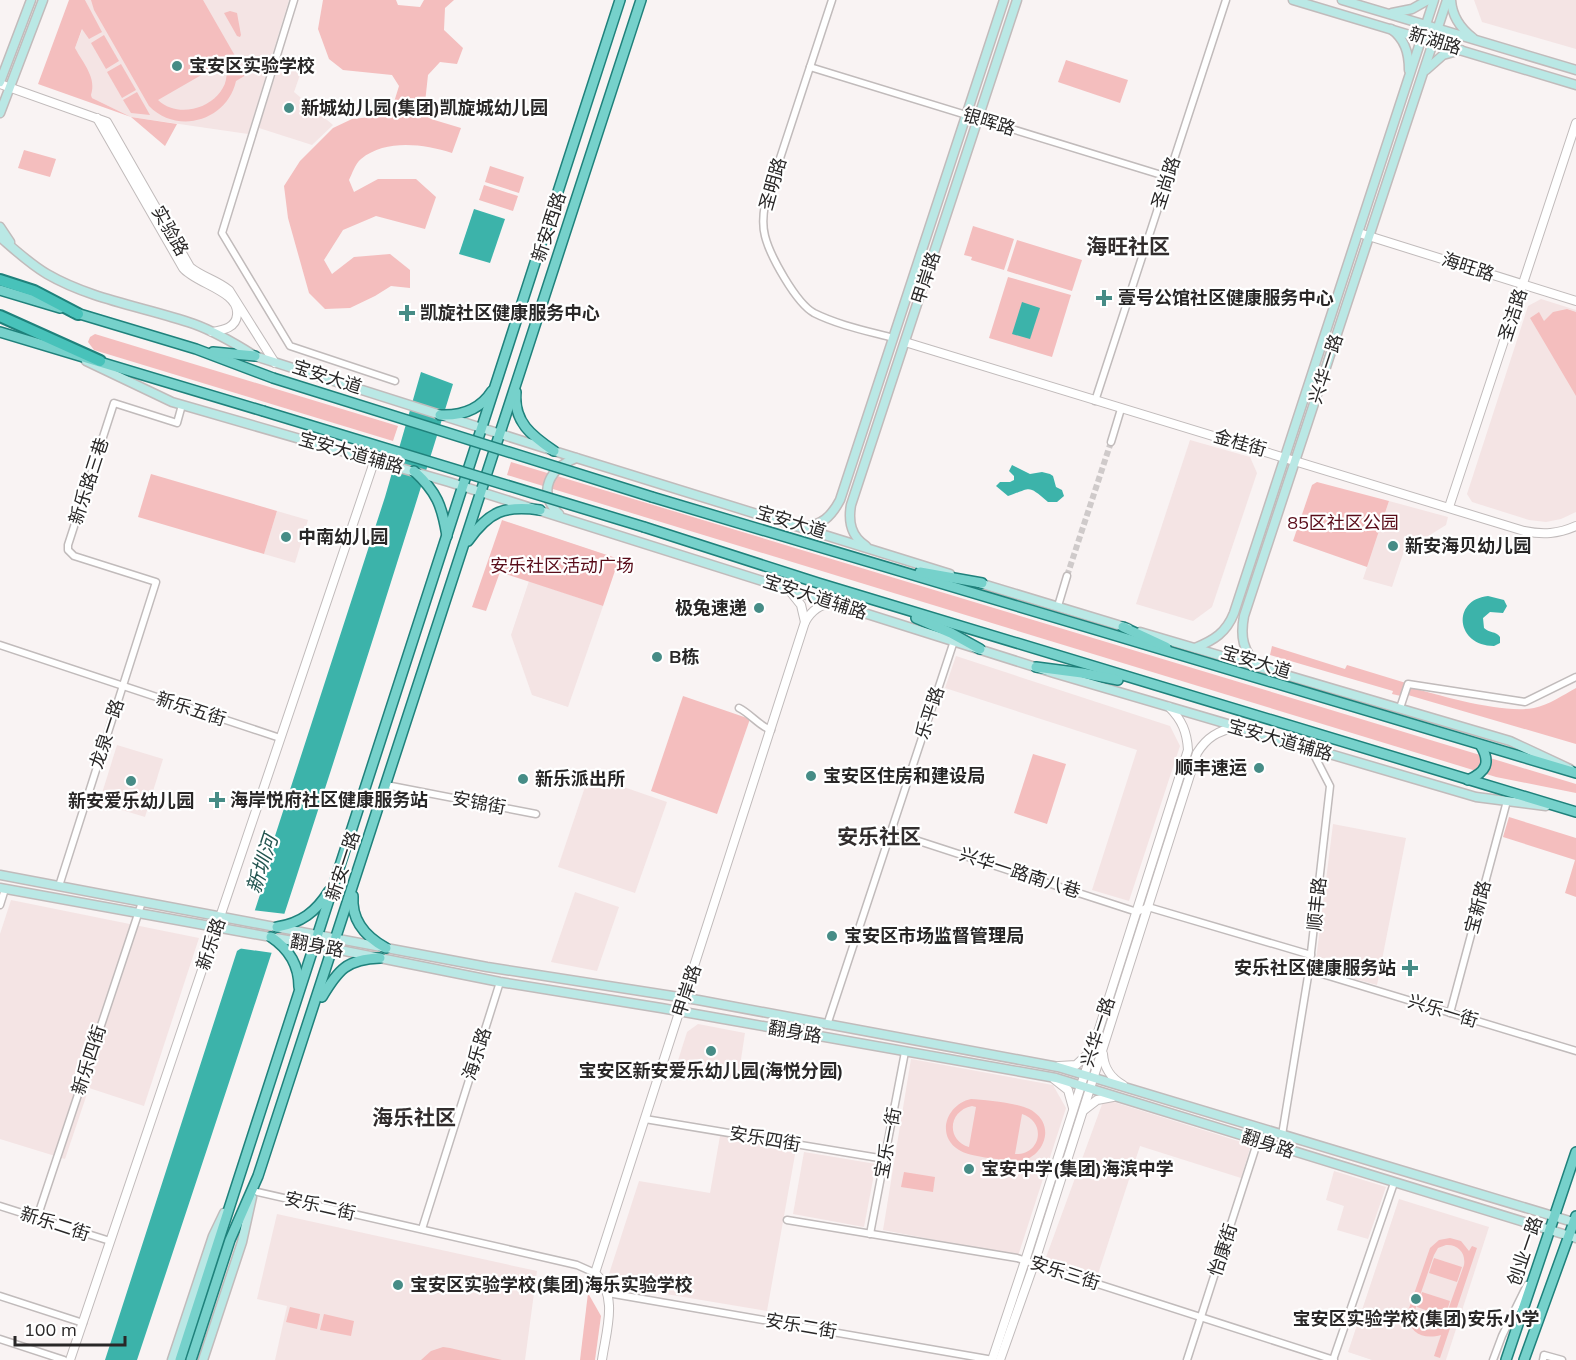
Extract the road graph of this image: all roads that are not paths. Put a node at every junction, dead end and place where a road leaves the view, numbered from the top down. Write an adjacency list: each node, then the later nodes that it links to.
1 (31, 0): 28 (main road)
2 (43, 0): 30 (main road)
3 (294, 0): 62 (street)
4 (620, 0): 60 (main road, 新安西路)
5 (641, 0): 61 (main road, 新安西路)
6 (832, 0): 25 (street, 圣明路)
7 (1004, 0): 33 (main road, 甲岸路)
8 (1017, 0): 35 (main road, 甲岸路)
9 (1226, 0): 39 (street, 圣尚路)
10 (1293, 0): 16 (main road, 新湖路)
11 (1326, 0): 16 (main road)
12 (1342, 0): 17 (main road, 新湖路)
13 (1428, 0): 17 (main road)
14 (1434, 0): 18 (main road, 兴华一路)
15 (1449, 0): 20 (main road, 兴华一路); 23 (main road)
16 (1317, 7): 19 (main road, 新湖路)
17 (1386, 13): 18 (main road, 新湖路)
18 (1426, 25): 20 (main road, 新湖路); 21 (main road, 兴华一路)
19 (1388, 27): 21 (main road, 新湖路); 29 (main road)
20 (1438, 29): 22 (main road, 兴华一路); 23 (main road, 新湖路)
21 (1422, 37): 22 (main road, 新湖路); 29 (main road, 兴华一路)
22 (1434, 41): 24 (main road, 新湖路); 27 (main road, 兴华一路)
23 (1481, 42): 26 (main road, 新湖路)
24 (1465, 50): 27 (main road); 31 (main road, 新湖路)
25 (810, 67): 33 (street, 银晖路); 53 (street, 圣明路)
26 (1573, 69)
27 (1423, 76): 38 (main road, 兴华一路)
28 (0, 83): 30 (street, 实验路)
29 (1408, 84): 37 (main road, 兴华一路)
30 (10, 87): 32 (main road); 34 (street, 实验路)
31 (1575, 87)
32 (0, 113)
33 (966, 115): 35 (street, 银晖路); 53 (main road, 甲岸路)
34 (97, 118): 51 (street, 实验路); 59 (street, 实验路)
35 (978, 119): 39 (street, 银晖路); 54 (main road, 甲岸路)
36 (1576, 123): 46 (street, 圣洁路)
37 (1393, 131): 38 (main road); 41 (main road, 兴华一路)
38 (1404, 134): 42 (main road, 兴华一路)
39 (1168, 177): 65 (street, 圣尚路)
40 (0, 227): 44 (main road)
41 (1359, 233): 42 (street, 海旺路); 73 (main road, 兴华一路)
42 (1370, 236): 46 (street, 海旺路); 77 (main road, 兴华一路)
43 (0, 237): 44 (main road)
44 (17, 252): 51 (main road)
45 (0, 280): 49 (highway)
46 (1523, 285): 48 (street, 海旺路); 83 (street, 圣洁路)
47 (0, 291): 49 (main road, 宝安大道)
48 (1576, 301)
49 (78, 314): 55 (main road, 宝安大道)
50 (0, 316): 58 (highway)
51 (212, 332): 57 (main road)
52 (0, 334): 56 (main road)
53 (893, 338): 63 (main road, 甲岸路)
54 (905, 342): 64 (main road, 甲岸路); 65 (street, 金桂街)
55 (196, 350): 57 (main road); 91 (main road, 宝安大道, bridge)
56 (75, 355): 58 (main road); 66 (main road, 宝安大道辅路)
57 (255, 356): 59 (main road)
58 (100, 362): 96 (main road, bridge)
59 (275, 363): 68 (main road)
60 (500, 375): 68 (main road); 69 (main road, 新安西路)
61 (517, 378): 70 (main road, 新安西路); 72 (main road)
62 (396, 381)
63 (876, 391): 64 (main road); 87 (main road, 甲岸路)
64 (888, 394): 90 (main road, 甲岸路)
65 (1095, 401): 67 (street, 金桂街)
66 (182, 405): 75 (main road, 宝安大道辅路); 93 (street, 新乐路三巷)
67 (1121, 409): 71 (street); 73 (street, 金桂街)
68 (440, 415): 69 (main road)
69 (483, 429): 70 (main road); 76 (main road, 新安西路)
70 (500, 434): 72 (main road); 78 (main road, 新安西路)
71 (1111, 442)
72 (554, 451): 74 (main road)
73 (1285, 456): 77 (street, 金桂街); 103 (main road, 兴华一路)
74 (577, 458): 85 (main road); 87 (main road)
75 (375, 459): 79 (main road, 宝安大道辅路); 116 (street, 新乐路)
76 (473, 460): 81 (main road, 新安一路)
77 (1297, 460): 83 (street, 金桂街); 107 (main road, 兴华一路)
78 (490, 466): 82 (main road, 新安一路)
79 (414, 471): 80 (main road)
80 (430, 481): 81 (main road, 宝安大道辅路); 88 (main road)
81 (464, 487): 82 (main road, 宝安大道辅路); 88 (main road, 新安一路)
82 (481, 492): 84 (main road, 宝安大道辅路); 89 (main road, 新安一路)
83 (1449, 507): 86 (street, 金桂街)
84 (540, 510): 85 (main road, 宝安大道辅路); 89 (main road)
85 (562, 517): 95 (main road, 宝安大道辅路)
86 (1576, 526)
87 (798, 527): 90 (main road)
88 (447, 538): 128 (main road, 新安一路)
89 (463, 548): 121 (main road, 新安一路)
90 (872, 550): 94 (main road)
91 (877, 565): 94 (main road); 105 (main road, 宝安大道)
92 (1067, 576): 98 (street)
93 (156, 582): 109 (street, 龙泉一路)
94 (982, 583): 98 (main road)
95 (787, 588): 97 (main road, 宝安大道辅路); 99 (street)
96 (867, 598): 104 (main road); 110 (main road)
97 (834, 603): 99 (street); 101 (main road, 宝安大道辅路)
98 (1058, 606): 100 (main road)
99 (805, 622): 115 (street, 甲岸路)
100 (1123, 627): 103 (main road); 105 (main road)
101 (954, 641): 104 (main road, 宝安大道辅路); 126 (street, 乐平路)
102 (0, 645): 109 (street, 新乐五街)
103 (1195, 648): 107 (main road)
104 (980, 650): 106 (main road, 宝安大道辅路)
105 (1193, 660): 117 (main road, 宝安大道)
106 (1036, 667): 110 (main road); 111 (main road, 宝安大道辅路)
107 (1259, 667): 113 (main road)
108 (1576, 676): 113 (street)
109 (123, 686): 116 (street, 新乐五街); 130 (street, 龙泉一路)
110 (1173, 691): 120 (main road)
111 (1169, 707): 114 (main road, 宝安大道辅路); 135 (street, 兴华一路)
112 (740, 708): 115 (street)
113 (1400, 708): 119 (main road)
114 (1236, 727): 118 (main road, 宝安大道辅路); 134 (street, 兴华一路)
115 (771, 730): 153 (street, 甲岸路)
116 (280, 738): 137 (street, 新乐路)
117 (1480, 746): 119 (main road, 宝安大道); 120 (main road)
118 (1311, 748): 122 (main road, 宝安大道辅路); 148 (street, 顺丰路)
119 (1576, 772)
120 (1468, 780): 123 (main road)
121 (386, 785): 125 (street, 安锦街); 129 (main road, 新安一路)
122 (1507, 801): 123 (main road, 宝安大道辅路); 156 (street, 宝新路)
123 (1565, 809): 124 (main road)
124 (1576, 812)
125 (536, 814)
126 (891, 832): 135 (street, 兴华一路南八巷); 157 (street, 乐平路)
127 (0, 875): 130 (main road, 翻身路)
128 (337, 876): 138 (main road); 141 (main road, 新安一路)
129 (355, 882): 143 (main road, 新安一路); 146 (main road)
130 (59, 886): 132 (main road, 翻身路)
131 (3, 888): 133 (street); 136 (main road, 翻身路)
132 (142, 902): 136 (street, 新乐四街); 137 (main road, 翻身路)
133 (0, 905)
134 (1148, 907): 135 (street); 148 (street); 159 (street, 兴华一路)
135 (1137, 912): 158 (street, 兴华一路)
136 (138, 913): 140 (main road, 翻身路); 180 (street, 新乐四街)
137 (224, 917): 139 (main road, 翻身路); 140 (street, 新乐路)
138 (295, 926): 139 (main road); 141 (main road, 翻身路)
139 (277, 927)
140 (221, 928): 142 (main road, 翻身路); 187 (street, 新乐路)
141 (318, 934): 143 (main road, 翻身路); 145 (main road, 新安一路)
142 (271, 937): 144 (main road)
143 (337, 938): 146 (main road, 翻身路); 147 (main road, 新安一路)
144 (288, 945): 145 (main road, 翻身路); 152 (main road)
145 (315, 945): 147 (main road, 翻身路); 152 (main road, 新安一路)
146 (386, 948): 153 (main road, 翻身路)
147 (333, 949): 149 (main road, 翻身路); 155 (main road, 新安一路)
148 (1311, 955): 150 (street, 顺丰路)
149 (380, 958): 151 (main road, 翻身路); 155 (main road)
150 (1309, 970): 156 (street, 兴乐一街); 171 (street, 顺丰路)
151 (500, 982): 154 (main road, 翻身路); 183 (street, 海乐路)
152 (299, 996): 176 (main road, 新安一路)
153 (684, 998): 154 (street, 甲岸路); 157 (main road, 翻身路)
154 (680, 1011): 161 (main road, 翻身路); 169 (street, 甲岸路)
155 (312, 1012): 177 (main road, 新安一路)
156 (1450, 1013): 160 (street, 兴乐一街)
157 (827, 1025): 162 (main road, 翻身路)
158 (1096, 1040): 162 (street); 163 (street, 兴华一路)
159 (1104, 1044): 163 (street, 兴华一路); 165 (street)
160 (1576, 1051)
161 (905, 1052): 164 (main road, 翻身路); 174 (street, 宝乐一街)
162 (1048, 1065): 163 (main road, 翻身路)
163 (1089, 1075): 165 (main road, 翻身路); 166 (street, 兴华一路)
164 (1047, 1077): 166 (main road, 翻身路); 168 (street)
165 (1124, 1086): 171 (main road, 翻身路)
166 (1086, 1087): 167 (main road, 翻身路); 168 (street, 兴华一路); 170 (street, 兴华一路)
167 (1122, 1098): 170 (street); 172 (main road, 翻身路)
168 (1073, 1112): 189 (street, 兴华一路)
169 (645, 1119): 174 (street, 安乐四街); 190 (street, 甲岸路)
170 (1079, 1123): 189 (street, 兴华一路)
171 (1282, 1135): 179 (main road, 翻身路)
172 (1258, 1140): 175 (main road, 翻身路); 193 (street, 怡康街)
173 (1576, 1152): 179 (main road, 创业一路)
174 (885, 1159): 185 (street, 宝乐一街)
175 (1394, 1183): 184 (main road, 翻身路); 207 (street)
176 (236, 1188): 199 (main road); 200 (main road, 新安一路)
177 (253, 1191): 183 (street, 安乐二街); 201 (main road, 新安一路); 202 (main road)
178 (0, 1206): 180 (street, 新乐二街)
179 (1554, 1216): 182 (main road, 翻身路); 184 (main road, 创业一路)
180 (37, 1218): 187 (street, 新乐二街)
181 (787, 1220): 185 (street, 安乐三街)
182 (1575, 1221): 186 (main road, 创业一路)
183 (422, 1229): 190 (street, 安乐二街)
184 (1550, 1229): 186 (main road, 翻身路); 188 (main road, 创业一路)
185 (870, 1234): 189 (street, 安乐三街)
186 (1573, 1237): 210 (main road, 创业一路)
187 (110, 1241): 194 (street, 新乐路)
188 (1540, 1261): 208 (street); 209 (main road, 创业一路)
189 (1029, 1262): 193 (street, 安乐三街); 204 (street, 兴华一路); 205 (street, 兴华一路)
190 (596, 1273): 191 (street)
191 (608, 1293): 203 (street); 204 (street, 安乐二街)
192 (0, 1296): 194 (street)
193 (1201, 1317): 206 (street, 怡康街); 207 (street, 安乐三街)
194 (83, 1323): 198 (street, 新乐路)
195 (0, 1339): 197 (street)
196 (1544, 1357): 211 (street)
197 (64, 1360)
198 (70, 1360)
199 (172, 1360)
200 (180, 1360)
201 (191, 1360)
202 (203, 1360)
203 (602, 1360)
204 (992, 1360)
205 (1000, 1360)
206 (1187, 1360)
207 (1334, 1360)
208 (1493, 1360)
209 (1506, 1360)
210 (1524, 1360)
211 (1562, 1360)

